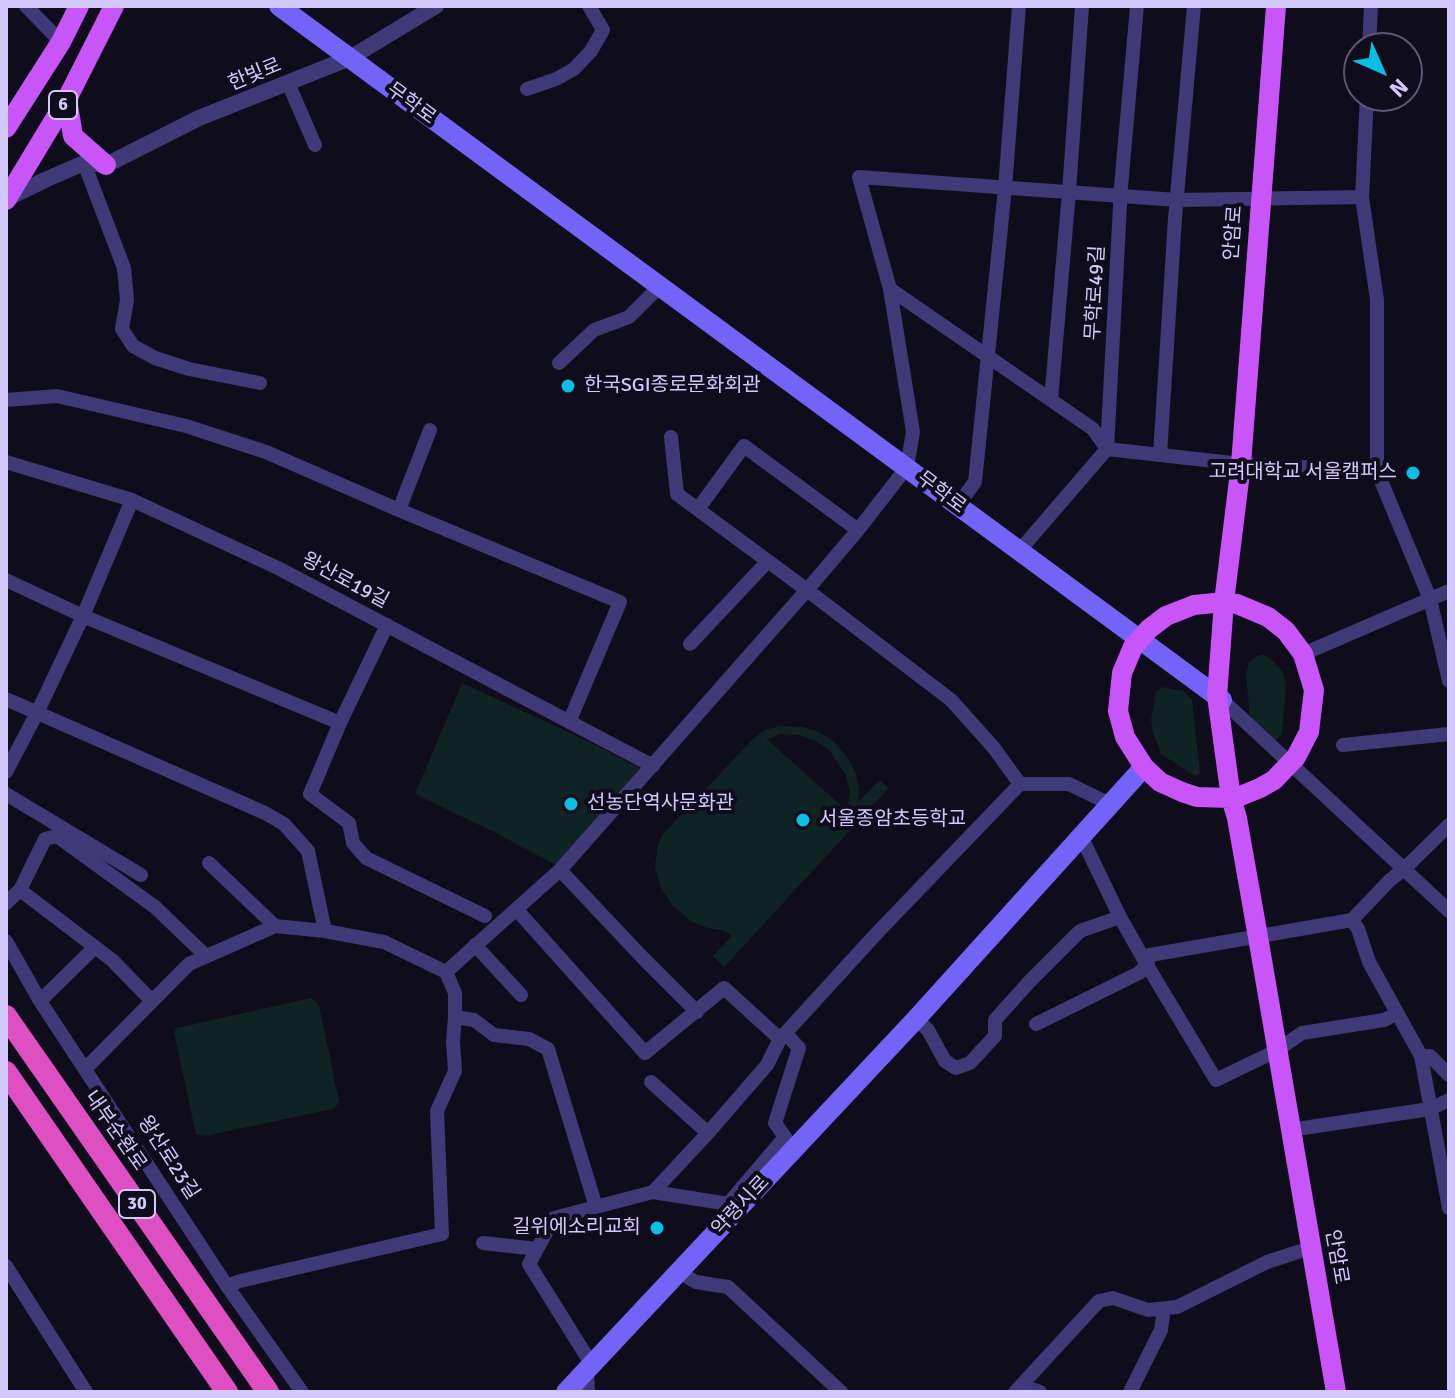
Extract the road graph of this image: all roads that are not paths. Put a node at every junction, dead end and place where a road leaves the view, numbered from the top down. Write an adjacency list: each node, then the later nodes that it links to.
1 (26, 6): 14 (street)
2 (79, 6): 14 (main road, 6)
3 (114, 6): 18 (main road, 6)
4 (279, 6): 15 (main road, 무학로)
5 (436, 6): 15 (street, 한빛로)
6 (589, 6): 17 (street)
7 (1019, 6): 24 (street)
8 (1082, 6): 25 (street)
9 (1137, 6): 26 (street, 무학로49길)
10 (1194, 6): 30 (street)
11 (1276, 6): 29 (main road, 안암로)
12 (1371, 6): 13 (street)
13 (1370, 32)
14 (61, 42): 20 (main road, 6)
15 (350, 58): 16 (street, 한빛로); 31 (main road, 무학로)
16 (288, 83): 21 (street); 23 (street, 한빛로)
17 (527, 89)
18 (67, 99): 23 (main road); 28 (main road, 6)
19 (1366, 112): 27 (street)
20 (6, 128)
21 (315, 145)
22 (84, 163): 23 (street); 28 (street); 35 (street)
23 (106, 165)
24 (1005, 188): 25 (street); 32 (street); 33 (street)
25 (1069, 192): 26 (street); 37 (street)
26 (1121, 196): 30 (street); 40 (street, 무학로49길)
27 (1362, 197): 29 (street); 45 (street)
28 (7, 199)
29 (1261, 199): 30 (street); 43 (main road, 안암로)
30 (1177, 200): 41 (street)
31 (660, 286): 34 (street); 44 (main road, 무학로)
32 (890, 289): 33 (street); 44 (street)
33 (987, 356): 37 (street); 47 (street)
34 (559, 363)
35 (260, 383)
36 (6, 400): 49 (street)
37 (1051, 400): 40 (street)
38 (430, 430): 49 (street)
39 (671, 437): 48 (street)
40 (1107, 449): 41 (street); 51 (street)
41 (1160, 455): 43 (street)
42 (6, 462): 46 (street, 왕산로19길)
43 (1241, 464): 45 (street); 57 (main road, 안암로)
44 (907, 467): 47 (main road, 무학로); 50 (street)
45 (1377, 471): 56 (street)
46 (132, 500): 58 (street); 59 (street, 왕산로19길)
47 (957, 506): 51 (main road, 무학로)
48 (698, 509): 50 (street); 52 (street)
49 (399, 510): 67 (street)
50 (858, 530): 54 (street)
51 (1020, 550): 60 (main road, 무학로)
52 (768, 561): 54 (street); 61 (street)
53 (6, 580): 58 (street)
54 (807, 590): 72 (street); 75 (street)
55 (1449, 591): 56 (street)
56 (1430, 599): 62 (street); 63 (street)
57 (1226, 603): 60 (main road); 62 (main road); 64 (main road, 안암로)
58 (83, 616): 66 (street); 68 (street)
59 (387, 625): 67 (street, 왕산로19길); 68 (street)
60 (1139, 639): 64 (main road, 무학로); 73 (main road)
61 (690, 644)
62 (1303, 654): 71 (main road)
63 (1449, 681)
64 (1219, 698): 71 (street); 78 (main road, 안암로)
65 (6, 699): 66 (street)
66 (37, 713): 74 (street); 93 (street)
67 (569, 722): 72 (street, 왕산로19길)
68 (340, 723): 89 (street)
69 (1449, 734): 70 (street)
70 (1343, 745)
71 (1291, 764): 78 (main road); 82 (street)
72 (653, 766): 83 (street)
73 (1144, 767): 77 (main road, 약령시로); 78 (main road)
74 (6, 772)
75 (1020, 784): 77 (street); 110 (street)
76 (6, 794): 84 (street)
77 (1110, 804): 80 (main road, 약령시로)
78 (1235, 805): 94 (main road, 안암로)
79 (1449, 825): 82 (street)
80 (1081, 836): 90 (street); 108 (main road, 약령시로)
81 (209, 863): 92 (street)
82 (1404, 869): 88 (street); 91 (street)
83 (560, 870): 87 (street); 104 (street)
84 (141, 875)
85 (20, 890): 86 (street); 97 (street); 98 (street)
86 (6, 903)
87 (516, 909): 96 (street); 104 (street)
88 (1449, 911)
89 (485, 916)
90 (1120, 917): 99 (street); 108 (street)
91 (1352, 920): 94 (street); 105 (street)
92 (275, 926): 93 (street); 98 (street)
93 (325, 931): 100 (street)
94 (1258, 937): 99 (street); 111 (main road, 안암로)
95 (6, 941): 102 (street, 왕산로23길)
96 (475, 945): 100 (street); 101 (street)
97 (95, 947): 102 (street); 103 (street)
98 (206, 956): 103 (street)
99 (1147, 965): 109 (street); 111 (street)
100 (446, 972): 107 (street)
101 (521, 995)
102 (40, 1001): 113 (street, 왕산로23길)
103 (152, 1001): 113 (street)
104 (697, 1012): 110 (street)
105 (1396, 1014): 111 (street); 112 (street)
106 (6, 1016): 137 (highway, 내부순환로 / 30)
107 (455, 1017): 124 (street); 131 (street)
108 (916, 1019): 123 (main road, 약령시로)
109 (1036, 1024)
110 (783, 1036): 120 (street); 123 (street, 약령시로)
111 (1276, 1051): 119 (main road, 안암로)
112 (1421, 1056): 115 (street); 118 (street)
113 (86, 1068): 131 (street, 왕산로23길)
114 (6, 1072): 136 (highway, 30)
115 (1449, 1075)
116 (651, 1082): 120 (street)
117 (1449, 1100): 118 (street)
118 (1430, 1109): 119 (street); 121 (street)
119 (1290, 1130): 127 (main road, 안암로)
120 (708, 1133): 122 (street)
121 (1447, 1185): 125 (street)
122 (653, 1192): 123 (street); 124 (street)
123 (734, 1205): 130 (main road, 약령시로)
124 (596, 1207): 128 (street)
125 (1449, 1208)
126 (483, 1243): 128 (street)
127 (1310, 1248): 132 (street); 144 (main road, 안암로)
128 (537, 1249): 133 (street)
129 (6, 1266): 135 (street)
130 (679, 1272): 133 (main road, 약령시로); 141 (street)
131 (227, 1286): 138 (street, 왕산로23길)
132 (1164, 1309): 134 (street); 143 (street)
133 (590, 1367): 139 (main road, 약령시로); 140 (street)
134 (1020, 1387): 142 (street)
135 (86, 1392)
136 (227, 1392)
137 (268, 1392)
138 (302, 1392)
139 (566, 1392)
140 (588, 1392)
141 (841, 1392)
142 (1040, 1392)
143 (1130, 1392)
144 (1336, 1392)

